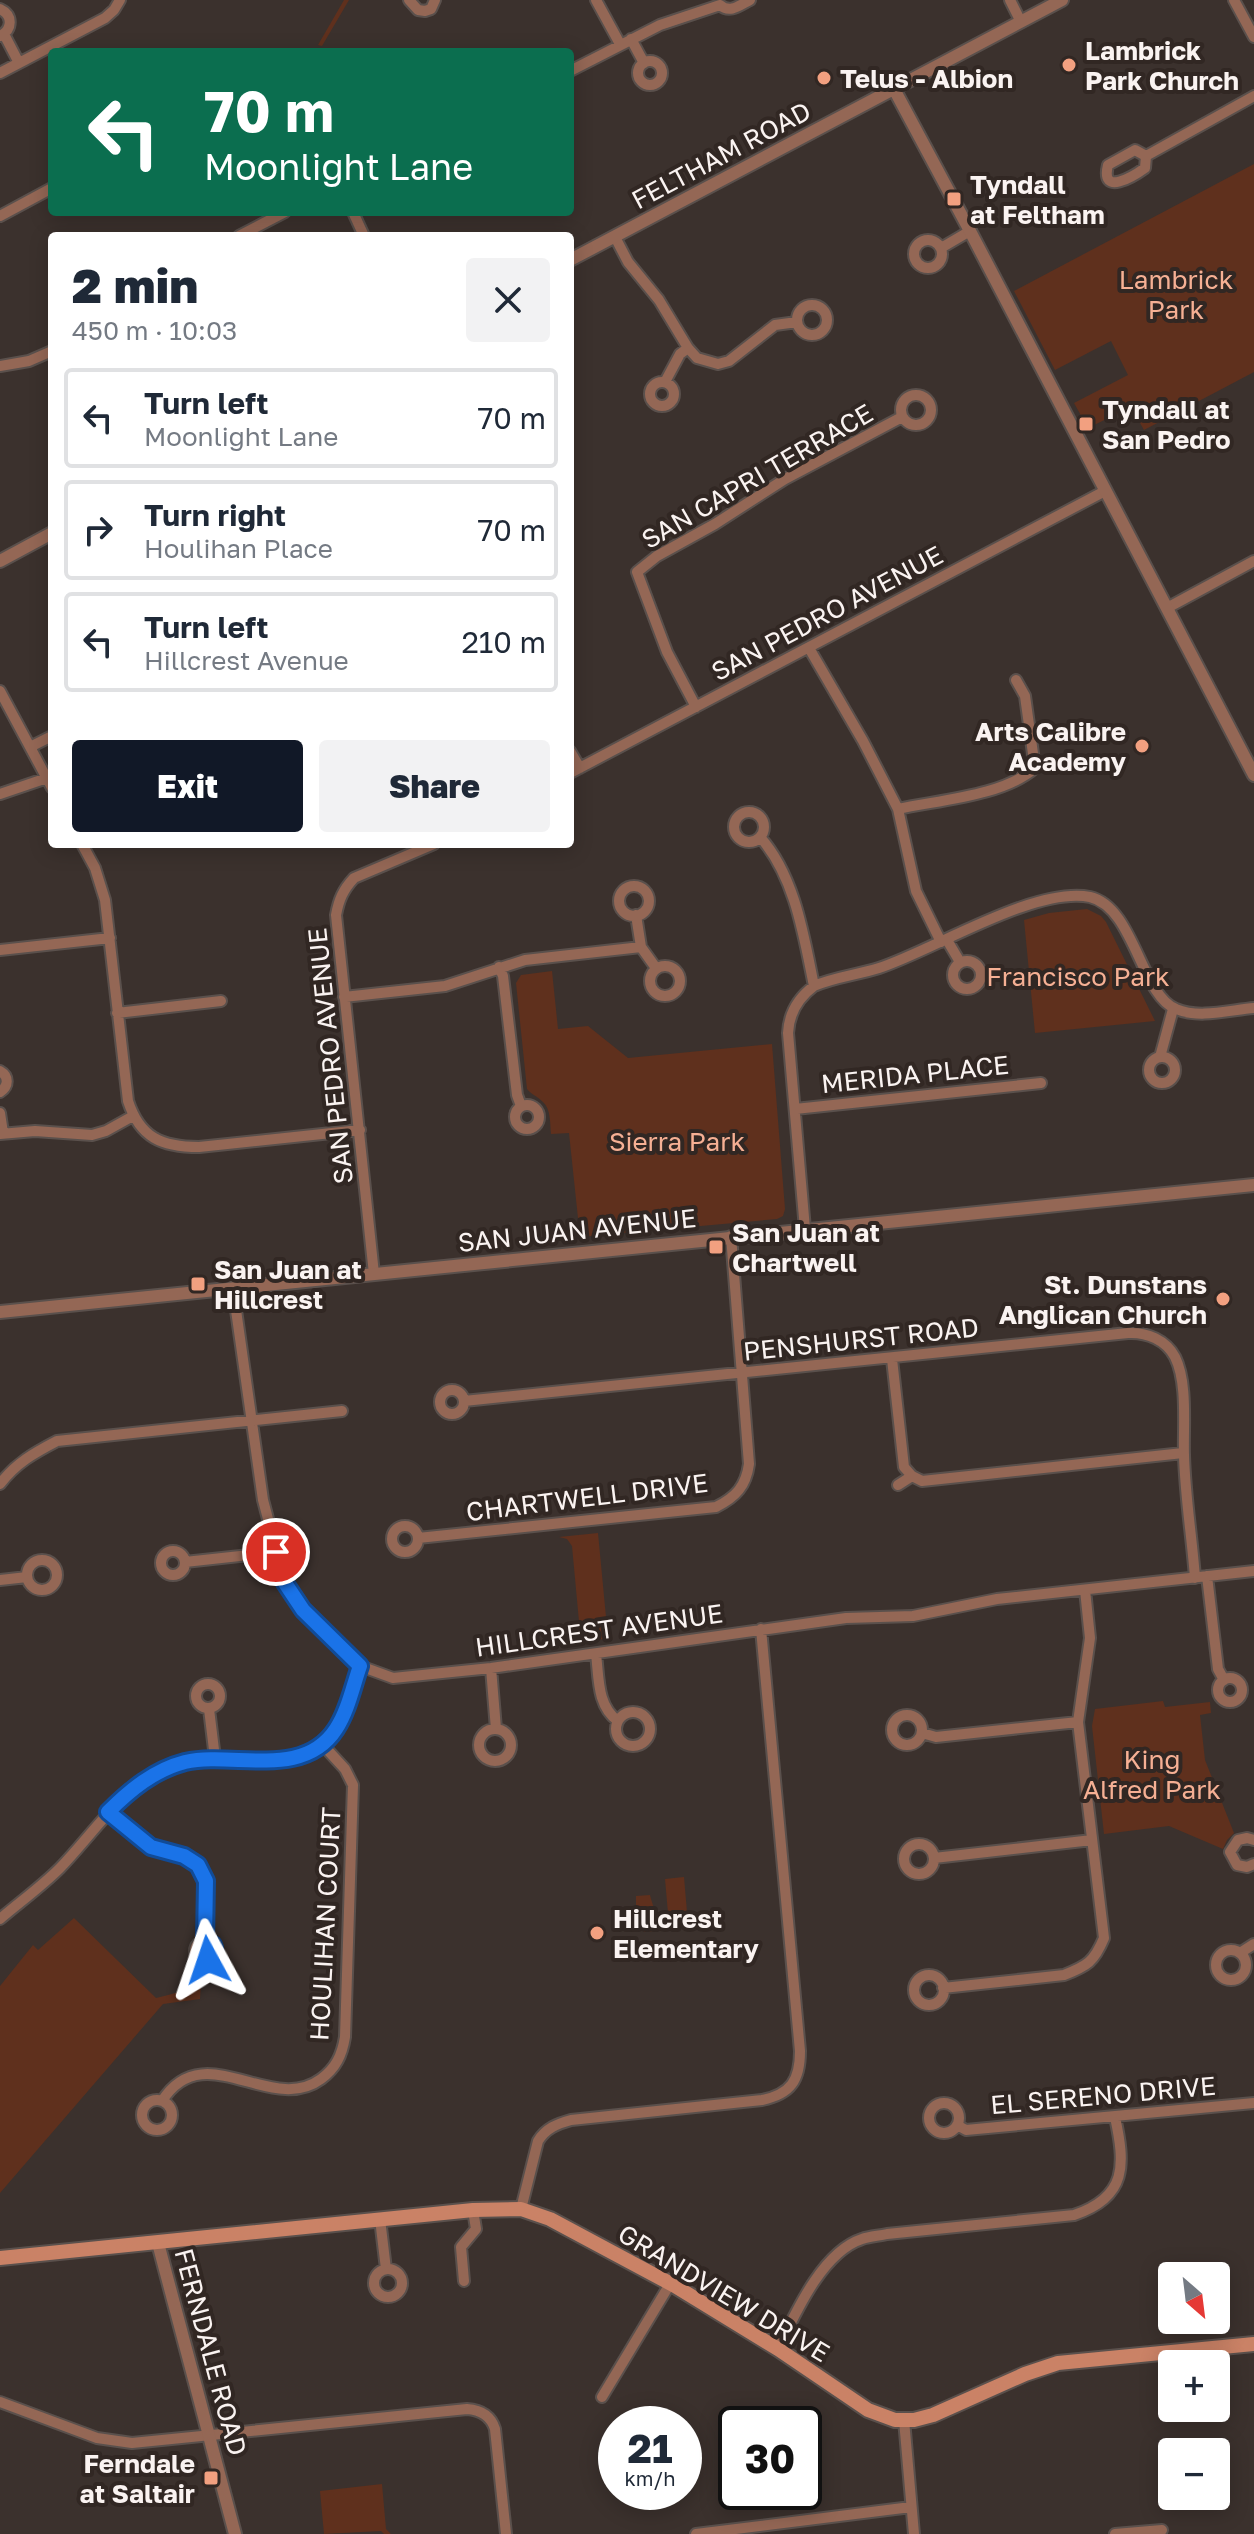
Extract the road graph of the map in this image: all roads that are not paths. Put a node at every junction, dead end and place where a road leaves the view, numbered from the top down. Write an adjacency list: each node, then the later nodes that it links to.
1 (120, 0): 16 (street)
2 (409, 0): 3 (street)
3 (435, 0)
4 (596, 0): 15 (street)
5 (750, 0): 9 (street)
6 (1010, 0): 11 (street)
7 (1062, 0): 11 (street, FELTHAM ROAD)
8 (1234, 0): 13 (street)
9 (720, 2): 14 (street)
10 (0, 9): 12 (street)
11 (1021, 22): 20 (street, FELTHAM ROAD)
12 (2, 35): 16 (street)
13 (1254, 37)
14 (631, 39): 15 (street); 17 (street)
15 (620, 44): 18 (street)
16 (19, 63): 19 (street)
17 (644, 63)
18 (574, 69)
19 (0, 73)
20 (894, 89): 26 (street); 28 (street, FELTHAM ROAD)
21 (1254, 96): 22 (street)
22 (1146, 156)
23 (48, 190): 24 (street)
24 (0, 216)
25 (277, 216): 27 (street)
26 (970, 231): 29 (street); 37 (street)
27 (247, 232)
28 (615, 237): 30 (street, FELTHAM ROAD); 32 (street)
29 (941, 248)
30 (574, 258)
31 (797, 322): 32 (street)
32 (688, 348): 35 (street)
33 (48, 353): 34 (street)
34 (0, 366)
35 (665, 382)
36 (902, 417): 45 (street, SAN CAPRI TERRACE)
37 (1105, 491): 41 (street); 42 (street, SAN PEDRO AVENUE)
38 (48, 535): 39 (street)
39 (0, 561)
40 (1254, 561): 41 (street)
41 (1167, 608): 49 (street)
42 (809, 648): 45 (street, SAN PEDRO AVENUE); 53 (street)
43 (1016, 680): 53 (street)
44 (0, 691): 47 (street)
45 (696, 707): 48 (street, SAN PEDRO AVENUE)
46 (48, 738): 47 (street)
47 (30, 747): 50 (street)
48 (575, 771)
49 (1254, 775)
50 (48, 779)
51 (48, 783): 52 (street)
52 (0, 794)
53 (898, 809): 59 (street)
54 (760, 837): 65 (street)
55 (84, 848): 58 (street)
56 (424, 848): 66 (street, SAN PEDRO AVENUE)
57 (636, 915): 60 (street)
58 (110, 938): 61 (street); 70 (street)
59 (944, 941): 62 (street); 65 (street); 69 (street)
60 (641, 947): 63 (street); 64 (street)
61 (0, 950)
62 (960, 962)
63 (499, 967): 66 (street); 75 (street)
64 (656, 968)
65 (814, 986): 76 (street)
66 (344, 997): 79 (street, SAN PEDRO AVENUE)
67 (221, 1001): 70 (street)
68 (1254, 1008): 69 (street)
69 (1173, 1009): 71 (street)
70 (117, 1013): 78 (street)
71 (1160, 1057)
72 (0, 1071): 74 (street)
73 (1041, 1083): 76 (street, MERIDA PLACE)
74 (0, 1092)
75 (521, 1106)
76 (795, 1109): 82 (street)
77 (0, 1113): 80 (street)
78 (133, 1116): 79 (street); 80 (street)
79 (360, 1130): 84 (street, SAN PEDRO AVENUE)
80 (1, 1134)
81 (1254, 1185): 82 (street, SAN JUAN AVENUE)
82 (805, 1229): 83 (street, SAN JUAN AVENUE)
83 (731, 1236): 84 (street, SAN JUAN AVENUE); 88 (street, CHARTWELL DRIVE)
84 (374, 1274): 85 (street, SAN JUAN AVENUE)
85 (233, 1289): 86 (street, SAN JUAN AVENUE); 91 (street, HILLCREST AVENUE)
86 (0, 1312)
87 (892, 1359): 88 (street, PENSHURST ROAD); 92 (street, PENSHURST ROAD); 93 (street)
88 (742, 1373): 89 (street, PENSHURST ROAD); 96 (street, CHARTWELL DRIVE)
89 (464, 1401)
90 (342, 1411): 91 (street)
91 (250, 1419): 94 (street); 97 (street, HILLCREST AVENUE)
92 (1183, 1453): 93 (street); 102 (street, PENSHURST ROAD)
93 (912, 1476): 95 (street)
94 (0, 1484)
95 (898, 1485)
96 (418, 1538)
97 (276, 1552): 98 (street); 107 (street, HILLCREST AVENUE)
98 (185, 1562)
99 (1254, 1571): 100 (street, HILLCREST AVENUE)
100 (1207, 1576): 102 (street, HILLCREST AVENUE); 109 (street)
101 (27, 1577): 103 (street)
102 (1195, 1578): 104 (street, HILLCREST AVENUE)
103 (0, 1580)
104 (1085, 1590): 105 (street, HILLCREST AVENUE); 112 (street)
105 (761, 1629): 106 (street, HILLCREST AVENUE); 131 (street)
106 (596, 1654): 108 (street, HILLCREST AVENUE); 111 (street)
107 (360, 1666): 108 (street, HILLCREST AVENUE); 115 (street)
108 (491, 1668): 113 (street)
109 (1224, 1680)
110 (209, 1709): 116 (street)
111 (618, 1721)
112 (1078, 1722): 114 (street); 118 (street)
113 (496, 1729)
114 (922, 1733)
115 (322, 1744): 116 (street); 127 (street, HOULIHAN COURT)
116 (215, 1758): 117 (street)
117 (108, 1812): 122 (street); 123 (street)
118 (1092, 1840): 120 (street); 126 (street)
119 (1254, 1840): 121 (street)
120 (934, 1858)
121 (1253, 1867)
122 (0, 1919)
123 (205, 1941)
124 (1254, 1944): 125 (street)
125 (1240, 1953)
126 (943, 1988)
127 (162, 2101)
128 (1254, 2103): 129 (street, EL SERENO DRIVE)
129 (1115, 2117): 130 (street, EL SERENO DRIVE); 140 (street)
130 (957, 2125)
131 (521, 2209): 132 (main road, GRANDVIEW DRIVE); 138 (main road, GRANDVIEW DRIVE)
132 (473, 2210): 133 (main road, GRANDVIEW DRIVE); 137 (street)
133 (380, 2219): 134 (main road, GRANDVIEW DRIVE); 136 (street)
134 (158, 2243): 135 (main road, FERNDALE ROAD); 144 (street, FERNDALE ROAD)
135 (0, 2258)
136 (386, 2269)
137 (464, 2281)
138 (670, 2284): 140 (main road, GRANDVIEW DRIVE); 141 (street)
139 (1254, 2344): 143 (main road)
140 (778, 2349): 143 (main road, GRANDVIEW DRIVE)
141 (602, 2397)
142 (0, 2402): 144 (street)
143 (904, 2420): 145 (street)
144 (209, 2436): 147 (street, FERNDALE ROAD); 148 (street)
145 (911, 2507): 149 (street); 150 (street)
146 (1162, 2530): 151 (street)
147 (235, 2534)
148 (506, 2534)
149 (696, 2534)
150 (914, 2534)
151 (1115, 2534)

